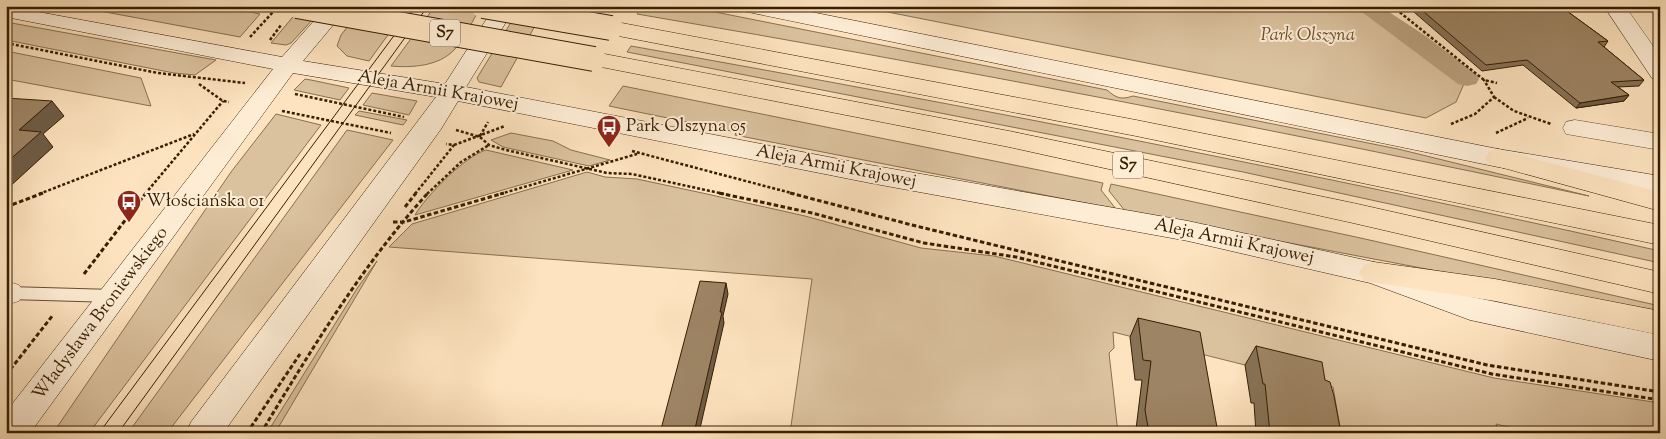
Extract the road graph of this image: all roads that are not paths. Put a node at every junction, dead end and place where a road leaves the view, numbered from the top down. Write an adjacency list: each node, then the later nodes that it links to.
1 (297, 6): 18 (highway, S7, bridge)
2 (340, 6): 8 (main road, Władysława Broniewskiego)
3 (483, 6): 16 (highway, S7, bridge)
4 (506, 6): 10 (main road)
5 (748, 6): 13 (main road)
6 (1614, 6): 9 (main road)
7 (6, 11): 8 (main road, Aleja Armii Krajowej)
8 (288, 64): 10 (main road, Aleja Armii Krajowej); 20 (main road, Władysława Broniewskiego)
9 (1660, 73)
10 (452, 92): 17 (main road, Aleja Armii Krajowej); 24 (main road)
11 (1575, 128): 12 (main road)
12 (1660, 142)
13 (1495, 146): 14 (main road); 15 (highway)
14 (1660, 185)
15 (1660, 202)
16 (1660, 235)
17 (1374, 273): 21 (highway); 22 (main road, Aleja Armii Krajowej)
18 (1660, 283)
19 (8, 293): 20 (lane)
20 (113, 296): 23 (main road, Władysława Broniewskiego)
21 (1660, 323)
22 (1660, 348)
23 (10, 433)
24 (203, 433)

